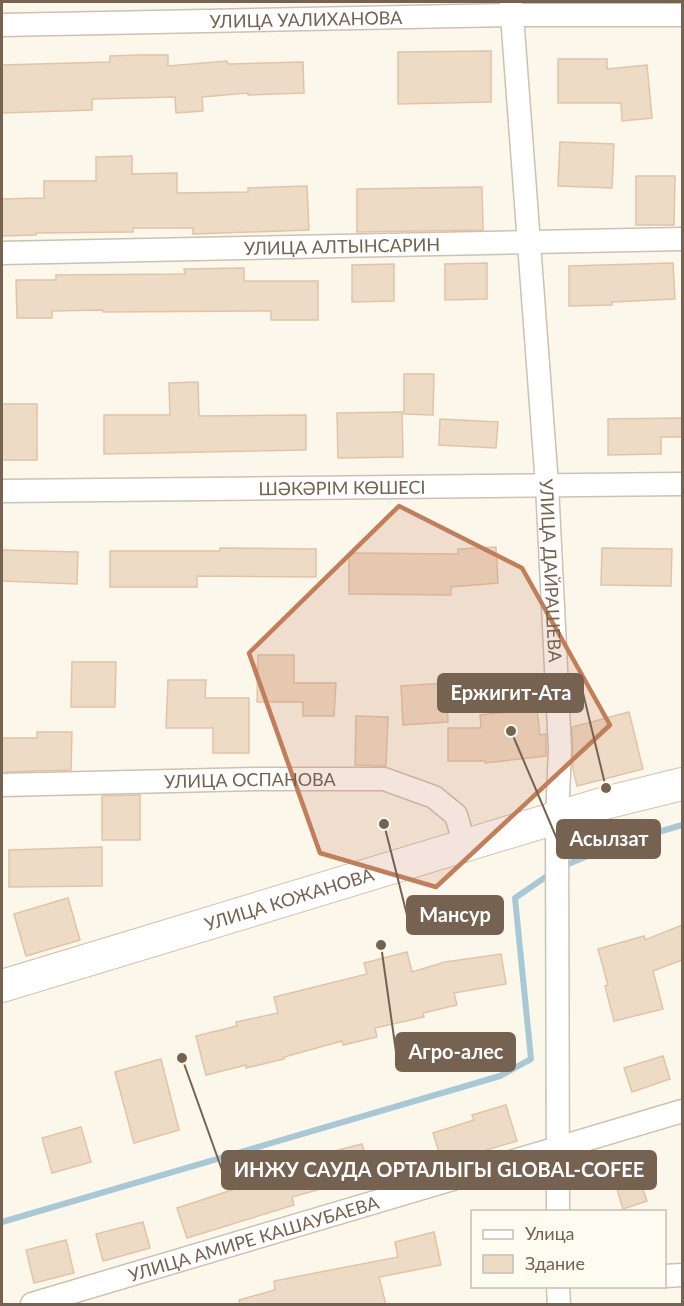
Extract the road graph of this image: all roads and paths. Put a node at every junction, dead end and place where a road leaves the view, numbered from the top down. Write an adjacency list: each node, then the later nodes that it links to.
1 (511, 8): 2 (street, УЛИЦА УАЛИХАНОВА); 3 (street, УЛИЦА УАЛИХАНОВА); 5 (street, УЛИЦА ДАЙРАШЕВА)
2 (682, 15)
3 (2, 25)
4 (682, 239): 5 (street, УЛИЦА АЛТЫНСАРИН)
5 (530, 242): 6 (street, УЛИЦА АЛТЫНСАРИН); 8 (street, УЛИЦА ДАЙРАШЕВА)
6 (2, 253)
7 (682, 484): 8 (street, ШӘКӘРІМ КӨШЕСІ)
8 (547, 485): 9 (street, ШӘКӘРІМ КӨШЕСІ); 12 (street, УЛИЦА ДАЙРАШЕВА)
9 (2, 491)
10 (682, 784): 12 (main road, УЛИЦА КОЖАНОВА)
11 (2, 785): 13 (street, УЛИЦА ОСПАНОВА)
12 (557, 819): 13 (main road, УЛИЦА КОЖАНОВА); 16 (street, УЛИЦА ДАЙРАШЕВА)
13 (465, 846): 14 (main road, УЛИЦА КОЖАНОВА)
14 (2, 986)
15 (682, 1111): 16 (street, УЛИЦА АМИРЕ КАШАУБАЕВА)
16 (559, 1149): 17 (street, УЛИЦА ДАЙРАШЕВА); 21 (street, УЛИЦА АМИРЕ КАШАУБАЕВА)
17 (558, 1210)
18 (682, 1275): 19 (street)
19 (666, 1276)
20 (558, 1288): 22 (street)
21 (32, 1305)
22 (559, 1305)

